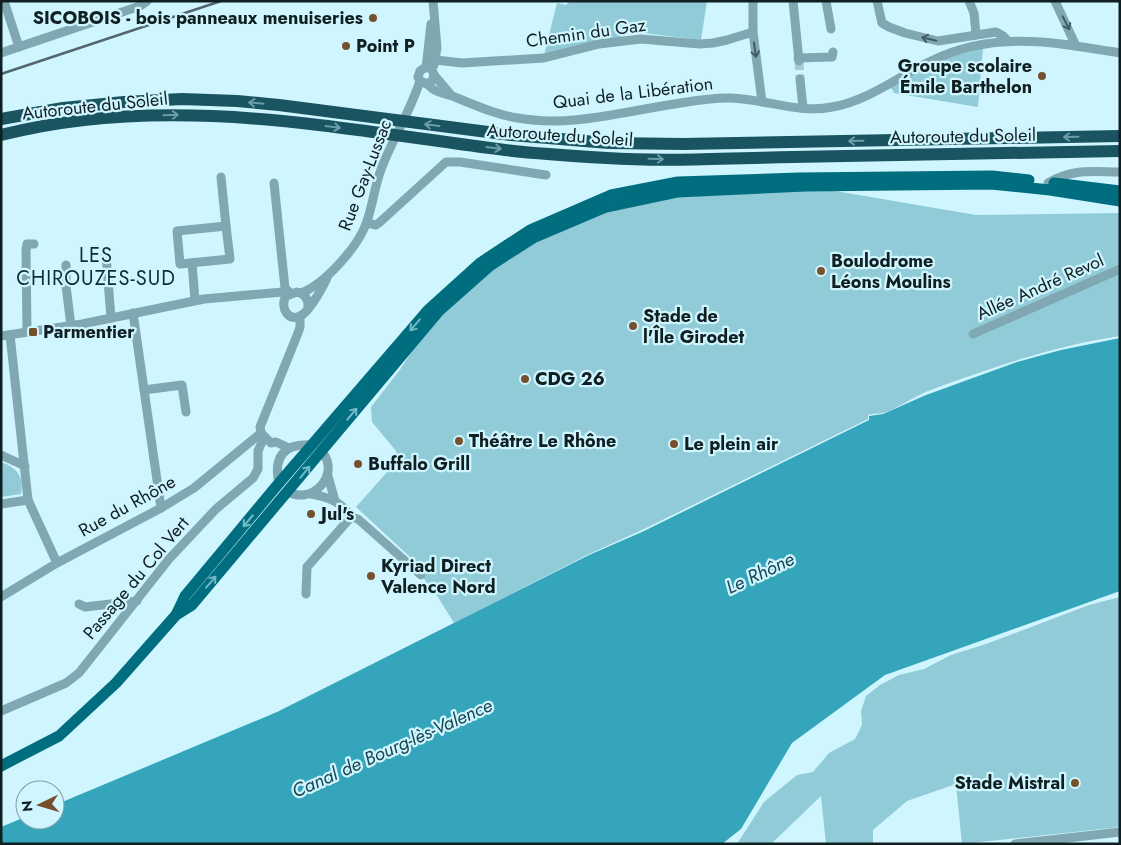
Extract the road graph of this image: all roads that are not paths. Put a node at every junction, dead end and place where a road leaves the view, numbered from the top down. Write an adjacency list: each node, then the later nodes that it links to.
1 (4, 1): 15 (street)
2 (147, 1): 15 (street)
3 (753, 1): 11 (street)
4 (793, 1): 16 (street)
5 (826, 1): 10 (street)
6 (877, 1): 12 (street, one-way to 6)
7 (969, 1): 12 (street)
8 (1054, 1): 14 (street, one-way to 14)
9 (433, 4): 19 (street); 20 (street)
10 (831, 29)
11 (753, 32): 19 (street, Chemin du Gaz); 24 (street, one-way to 24)
12 (976, 34): 13 (street)
13 (1008, 41): 14 (street); 25 (street, Quai de la Libération)
14 (1076, 46): 18 (street)
15 (19, 47): 17 (street)
16 (833, 52)
17 (1, 53)
18 (1120, 53)
19 (436, 60): 20 (street)
20 (431, 71): 22 (street); 22 (street); 23 (street, Quai de la Libération)
21 (800, 79): 25 (street)
22 (424, 83): 23 (street, Quai de la Libération); 37 (street, Rue Gay-Lussac)
23 (452, 95): 24 (street, Quai de la Libération)
24 (762, 102): 25 (street, Quai de la Libération)
25 (802, 108)
26 (1, 119): 28 (highway, Autoroute du Soleil, one-way to 26)
27 (1, 135): 29 (highway, Autoroute du Soleil, one-way to 29)
28 (1120, 136)
29 (1120, 151)
30 (1120, 172): 34 (street)
31 (546, 175): 37 (street)
32 (221, 178): 38 (street)
33 (274, 182): 45 (street)
34 (1048, 183): 35 (main road); 62 (main road, one-way to 62)
35 (1120, 191)
36 (1120, 202): 62 (main road, one-way to 36)
37 (367, 223): 44 (street, Rue Gay-Lussac)
38 (226, 226): 41 (street); 41 (street)
39 (34, 244): 55 (street)
40 (106, 255): 53 (street)
41 (192, 263): 48 (street)
42 (66, 265): 54 (street)
43 (1120, 269): 56 (street, Allée André Revol)
44 (328, 276): 46 (street); 50 (street)
45 (290, 293): 46 (street); 47 (street); 49 (street)
46 (301, 293): 50 (street)
47 (264, 294): 48 (street); 49 (street)
48 (195, 300): 51 (street)
49 (283, 306): 52 (street)
50 (308, 308): 52 (street)
51 (132, 314): 53 (street); 58 (street)
52 (300, 316): 60 (street)
53 (111, 318): 54 (street)
54 (71, 326): 55 (street)
55 (27, 332): 57 (street)
56 (973, 334)
57 (6, 335): 65 (street)
58 (144, 390): 59 (street); 73 (street)
59 (186, 412)
60 (265, 437): 61 (street); 64 (street); 73 (street, Rue du Rhône); 79 (street, Passage du Col Vert)
61 (289, 448): 62 (street); 64 (street)
62 (317, 448): 66 (street); 67 (main road); 68 (main road, one-way to 62)
63 (1, 455): 65 (street)
64 (280, 458): 67 (street)
65 (25, 466): 70 (street)
66 (328, 476): 69 (street); 71 (street)
67 (279, 483): 68 (main road); 81 (main road, one-way to 81)
68 (288, 492): 69 (street); 81 (main road, one-way to 68)
69 (311, 494): 71 (street)
70 (28, 500): 72 (street); 75 (street)
71 (335, 501): 74 (street)
72 (1, 504)
73 (161, 508): 75 (street, Rue du Rhône)
74 (351, 518): 76 (street); 77 (street)
75 (57, 563): 78 (street, Rue du Rhône)
76 (421, 575)
77 (306, 594)
78 (1, 597)
79 (137, 601): 80 (street); 82 (street, Passage du Col Vert)
80 (79, 604)
81 (176, 615): 83 (main road)
82 (1, 711)
83 (1, 766)
84 (1120, 832): 85 (street)
85 (1056, 841): 86 (street)
86 (1015, 844)

